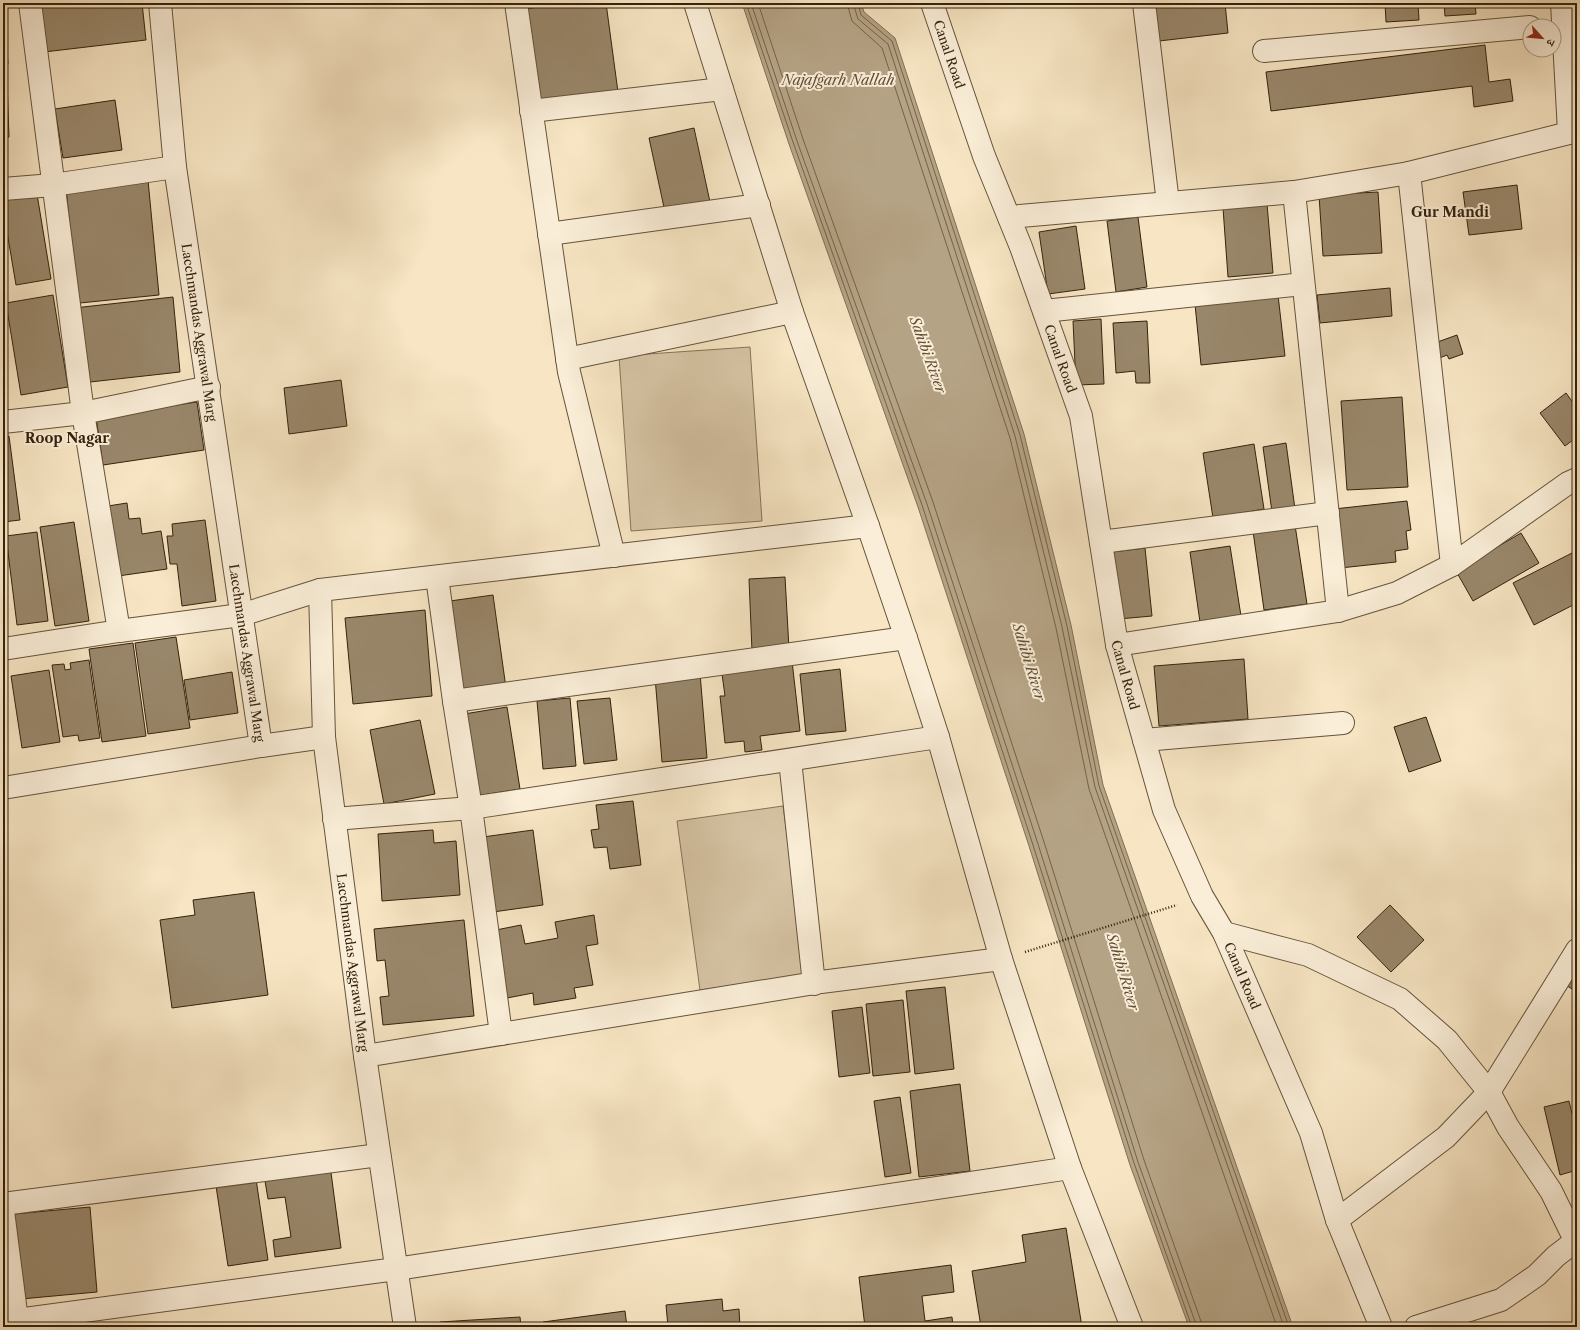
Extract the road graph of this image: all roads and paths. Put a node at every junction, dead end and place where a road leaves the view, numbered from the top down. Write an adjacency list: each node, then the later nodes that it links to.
1 (30, 3): 15 (street)
2 (160, 3): 13 (street, Lacchmandas Aggrawal Marg)
3 (516, 3): 11 (street)
4 (695, 3): 10 (street)
5 (932, 3): 20 (street, Canal Road)
6 (1144, 3): 18 (street)
7 (1522, 28): 8 (street)
8 (1264, 51)
9 (1562, 58): 12 (street)
10 (722, 89): 11 (street); 19 (street)
11 (531, 111): 21 (street)
12 (1573, 131): 14 (street)
13 (175, 167): 15 (street); 26 (street, Lacchmandas Aggrawal Marg)
14 (1409, 173): 17 (street); 34 (street)
15 (54, 185): 16 (street); 27 (street)
16 (3, 189)
17 (1294, 192): 18 (street); 22 (street)
18 (1168, 203): 20 (street)
19 (759, 205): 21 (street); 24 (street)
20 (1009, 217): 23 (street, Canal Road)
21 (549, 234): 25 (street)
22 (1303, 284): 23 (street); 30 (street)
23 (1044, 311): 32 (street, Canal Road)
24 (792, 312): 25 (street); 31 (street)
25 (567, 359): 33 (street)
26 (209, 387): 27 (street); 38 (street, Lacchmandas Aggrawal Marg)
27 (83, 413): 28 (street); 39 (street)
28 (3, 422)
29 (1577, 479): 34 (street)
30 (1328, 514): 32 (street); 37 (street)
31 (868, 526): 33 (street); 40 (street)
32 (1101, 542): 41 (street, Canal Road)
33 (614, 556): 35 (street)
34 (1452, 565): 37 (street)
35 (437, 577): 36 (street); 43 (street)
36 (320, 590): 38 (street); 45 (street)
37 (1338, 611): 41 (street)
38 (241, 615): 39 (street); 48 (street, Lacchmandas Aggrawal Marg)
39 (119, 631): 42 (street)
40 (906, 638): 43 (street); 46 (street)
41 (1117, 645): 47 (street, Canal Road)
42 (3, 649)
43 (454, 701): 51 (street)
44 (1343, 723): 47 (street)
45 (324, 737): 48 (street, Lacchmandas Aggrawal Marg); 52 (street, Lacchmandas Aggrawal Marg)
46 (938, 737): 49 (street); 57 (street)
47 (1144, 740): 54 (street, Canal Road)
48 (261, 746): 50 (street)
49 (790, 760): 51 (street); 58 (street)
50 (3, 788)
51 (471, 808): 52 (street); 59 (street)
52 (334, 819): 60 (street, Lacchmandas Aggrawal Marg)
53 (1153, 913): 55 (path)
54 (1224, 933): 61 (street); 66 (street, Canal Road)
55 (1032, 950)
56 (1577, 950): 61 (street)
57 (1001, 959): 58 (street); 63 (street)
58 (814, 984): 59 (street)
59 (501, 1034): 60 (street)
60 (365, 1056): 62 (street, Lacchmandas Aggrawal Marg)
61 (1489, 1092): 66 (street); 67 (street)
62 (379, 1154): 64 (street); 68 (street, Lacchmandas Aggrawal Marg)
63 (1070, 1168): 68 (street); 71 (street)
64 (3, 1204)
65 (3, 1211): 69 (street)
66 (1337, 1220): 72 (street, Canal Road)
67 (1576, 1240): 73 (street)
68 (396, 1269): 69 (street); 70 (street, Lacchmandas Aggrawal Marg)
69 (13, 1323)
70 (404, 1327)
71 (1132, 1327)
72 (1381, 1327)
73 (1416, 1327)

